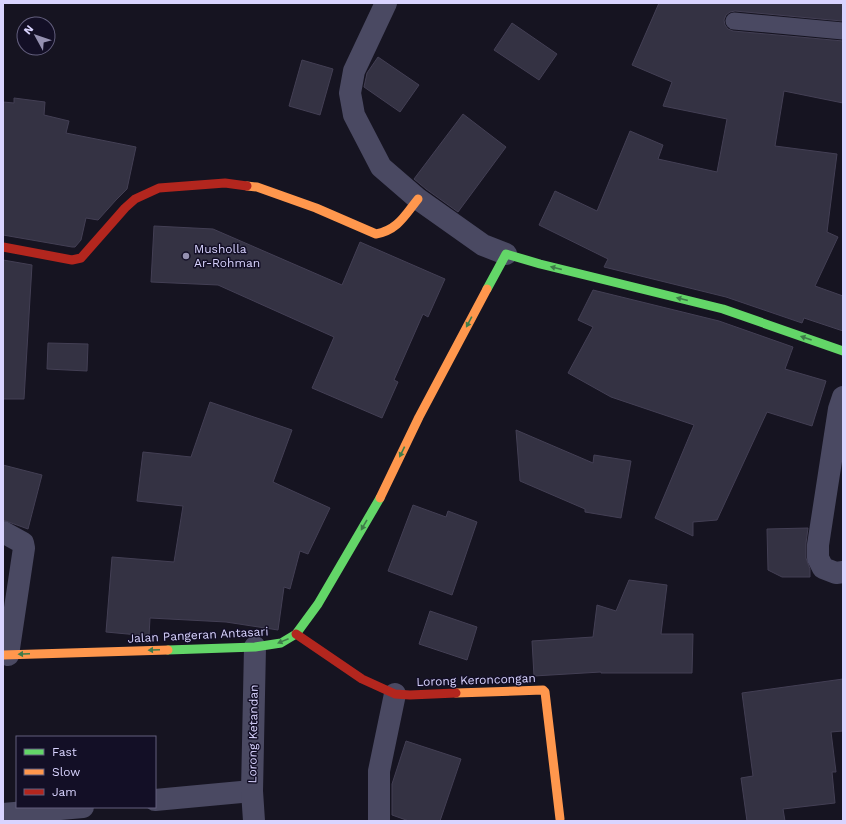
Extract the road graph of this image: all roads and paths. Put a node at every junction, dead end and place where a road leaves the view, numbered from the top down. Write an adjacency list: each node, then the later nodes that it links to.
1 (386, 3): 4 (street)
2 (734, 21): 3 (lane)
3 (843, 31)
4 (418, 200): 5 (street); 6 (street)
5 (3, 247)
6 (506, 254): 7 (street, one-way to 6); 11 (street, Jalan Pangeran Antasari, one-way to 11)
7 (843, 351)
8 (843, 397): 10 (street)
9 (3, 532): 13 (street)
10 (843, 572)
11 (296, 634): 12 (street, Jalan Pangeran Antasari, one-way to 12); 14 (street, Lorong Keroncongan)
12 (255, 647): 13 (street, Jalan Pangeran Antasari, one-way to 13); 15 (street, Lorong Ketandan)
13 (5, 655)
14 (395, 694): 19 (street, Lorong Keroncongan); 21 (street)
15 (252, 791): 16 (street); 20 (street, Lorong Ketandan)
16 (156, 800)
17 (72, 808): 18 (street)
18 (3, 814)
19 (560, 819)
20 (254, 821)
21 (379, 821)

